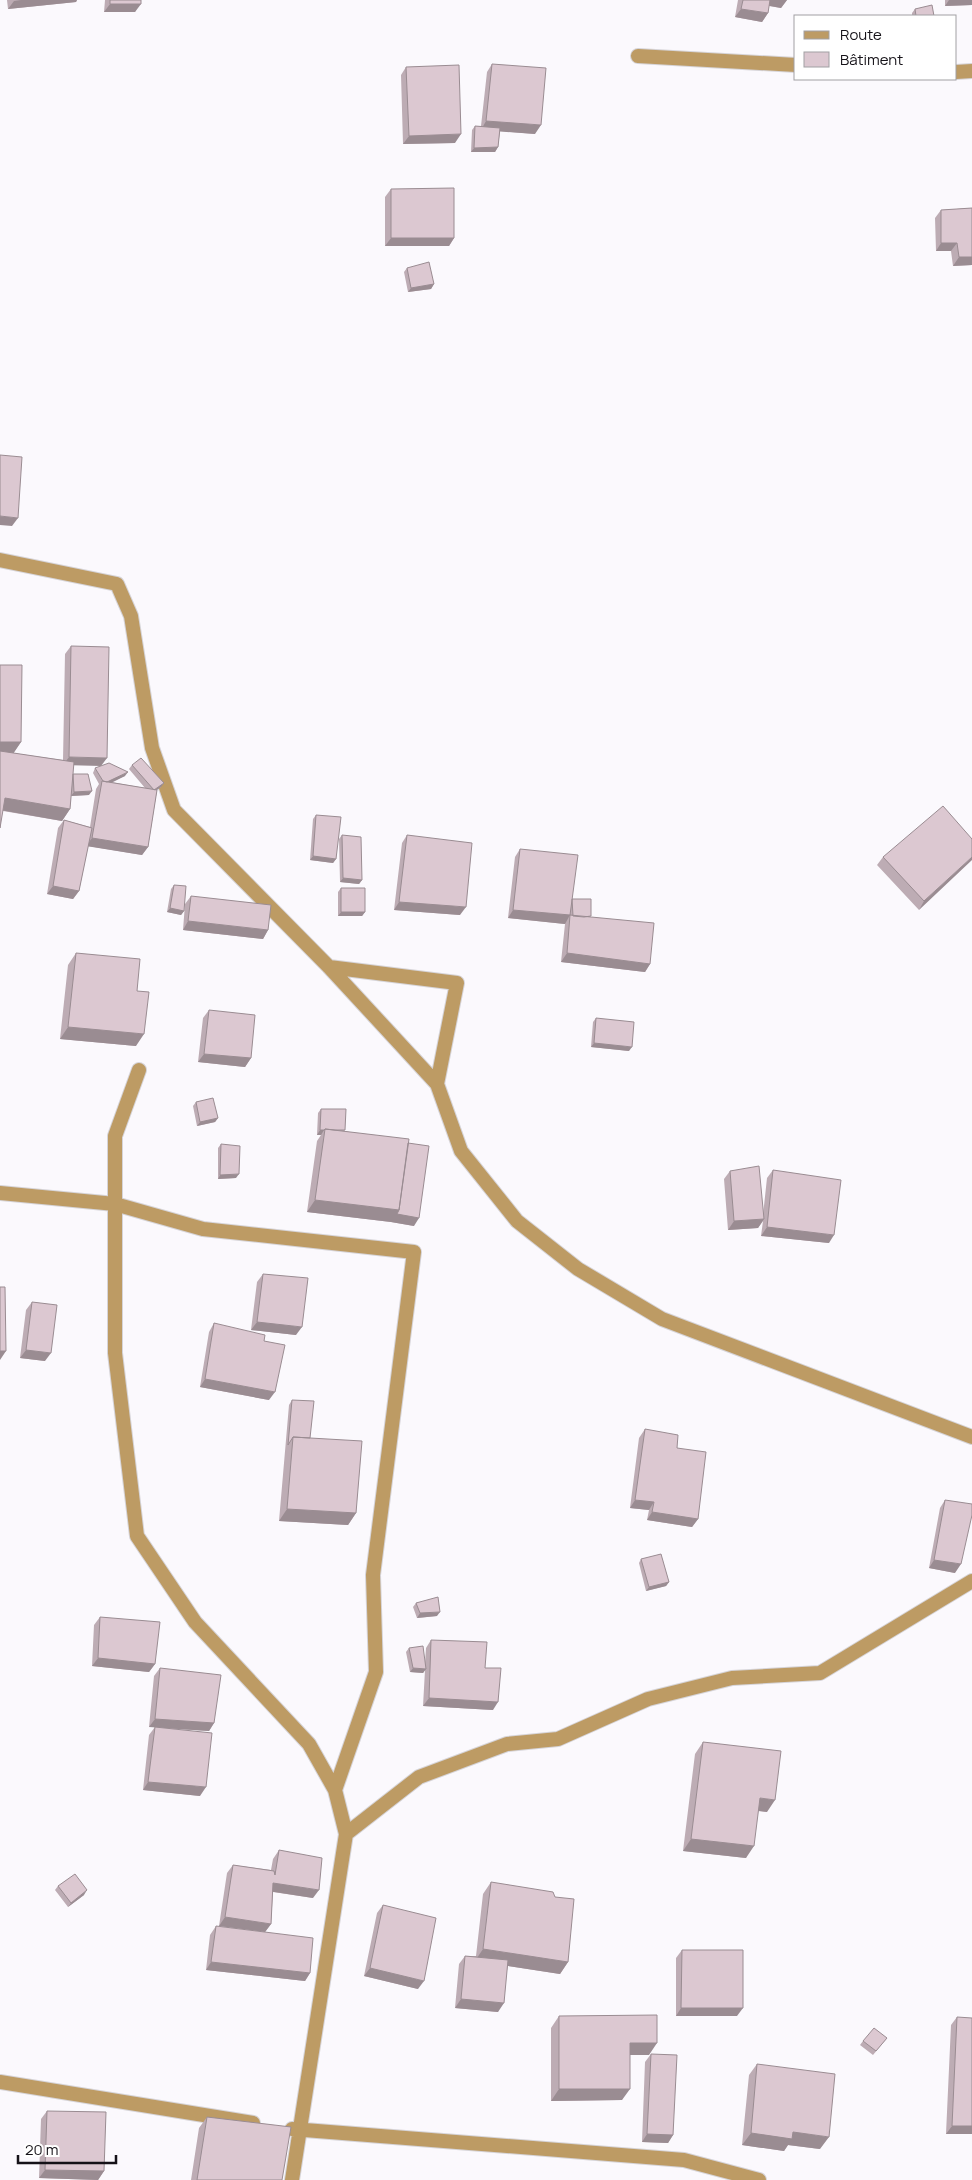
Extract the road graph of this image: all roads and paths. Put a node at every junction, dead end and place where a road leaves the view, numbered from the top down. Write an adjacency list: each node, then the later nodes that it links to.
1 (638, 56): 2 (street)
2 (794, 65)
3 (957, 72): 4 (street)
4 (972, 72)
5 (0, 560): 6 (street)
6 (329, 967): 8 (street); 8 (street)
7 (139, 1070): 10 (street)
8 (437, 1084): 11 (street)
9 (0, 1193): 10 (street)
10 (115, 1204): 13 (street); 13 (street)
11 (972, 1438)
12 (972, 1581): 14 (street)
13 (335, 1790): 14 (street)
14 (346, 1834): 16 (street)
15 (0, 2082): 16 (street)
16 (300, 2131): 17 (street); 18 (street)
17 (292, 2180)
18 (759, 2180)

